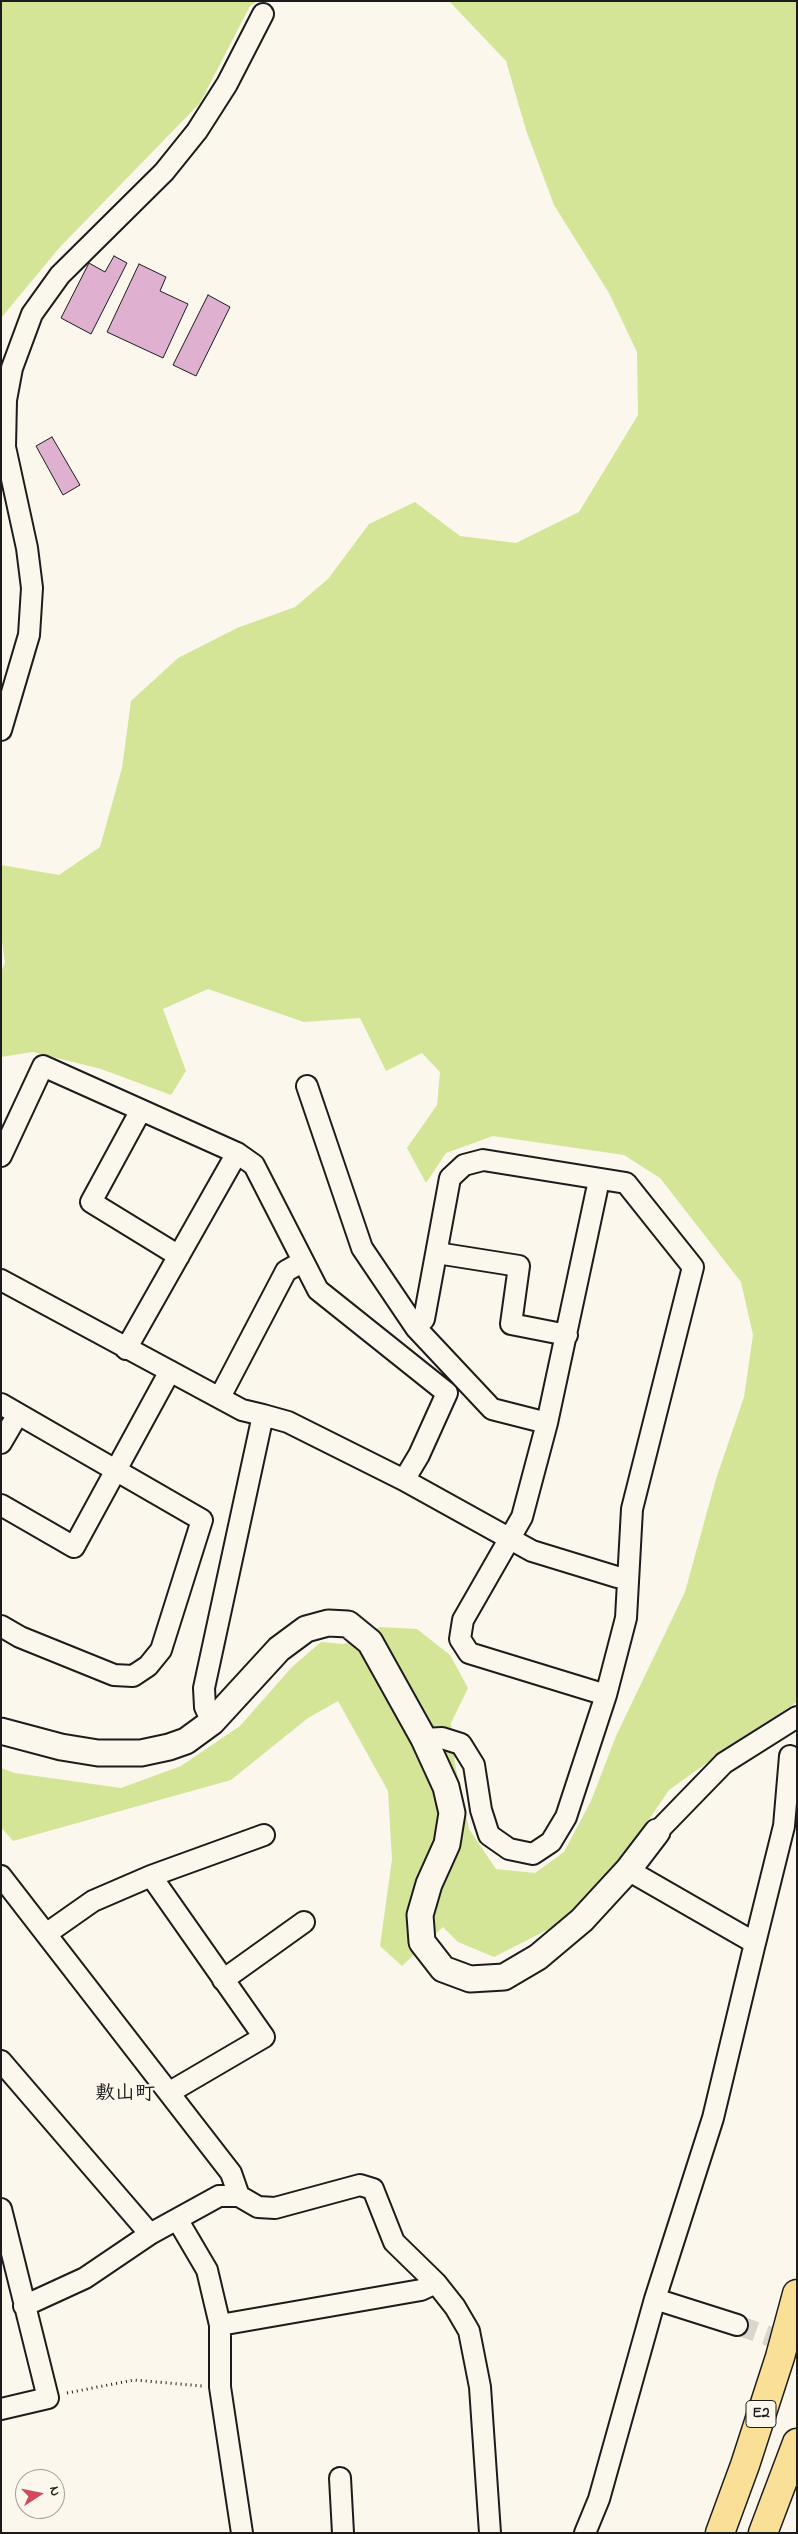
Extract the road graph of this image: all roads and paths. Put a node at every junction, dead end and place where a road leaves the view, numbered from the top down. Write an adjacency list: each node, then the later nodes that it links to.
1 (263, 14): 2 (street)
2 (1, 730)
3 (307, 1086): 12 (street)
4 (141, 1110): 5 (street); 6 (street); 9 (street)
5 (237, 1153): 9 (street); 10 (street)
6 (1, 1156)
7 (599, 1180): 8 (street); 13 (street); 25 (street)
8 (437, 1253): 12 (street); 13 (street)
9 (179, 1256): 14 (street)
10 (302, 1262): 16 (street); 22 (street)
11 (1, 1280): 14 (street)
12 (416, 1328): 19 (street)
13 (566, 1335): 19 (street)
14 (126, 1349): 15 (street)
15 (170, 1371): 16 (street); 21 (street)
16 (220, 1397): 18 (street)
17 (9, 1409): 20 (street); 21 (street)
18 (263, 1415): 22 (street); 29 (street)
19 (547, 1423): 24 (street)
20 (1, 1443)
21 (117, 1471): 23 (street); 26 (street)
22 (404, 1480): 24 (street)
23 (1, 1505)
24 (510, 1537): 25 (street); 27 (street)
25 (628, 1579): 27 (street)
26 (1, 1626)
27 (606, 1695): 31 (street)
28 (797, 1717): 33 (street)
29 (212, 1722): 30 (street); 31 (street)
30 (1, 1731)
31 (424, 1739): 35 (street)
32 (790, 1756): 40 (street)
33 (657, 1832): 35 (street)
34 (264, 1835): 37 (street)
35 (628, 1870): 40 (street)
36 (1, 1876): 39 (street)
37 (151, 1876): 39 (street); 41 (street)
38 (304, 1922): 41 (street)
39 (46, 1934): 43 (street)
40 (755, 1943): 50 (street)
41 (223, 1980): 43 (street)
42 (1, 2061): 47 (street)
43 (170, 2092): 44 (street)
44 (239, 2196): 46 (street); 48 (street)
45 (1, 2209): 51 (street)
46 (177, 2219): 47 (street); 52 (street)
47 (150, 2234): 51 (street)
48 (436, 2283): 52 (street); 61 (street)
49 (797, 2294): 63 (highway, E2)
50 (654, 2299): 53 (street); 62 (street)
51 (24, 2306): 55 (street)
52 (220, 2325): 54 (street)
53 (737, 2325)
54 (220, 2386): 55 (path); 59 (street)
55 (48, 2398): 56 (street)
56 (1, 2409)
57 (797, 2443): 64 (highway, E2)
58 (340, 2478): 60 (street)
59 (242, 2533)
60 (343, 2533)
61 (490, 2533)
62 (585, 2533)
63 (720, 2533)
64 (763, 2533)

